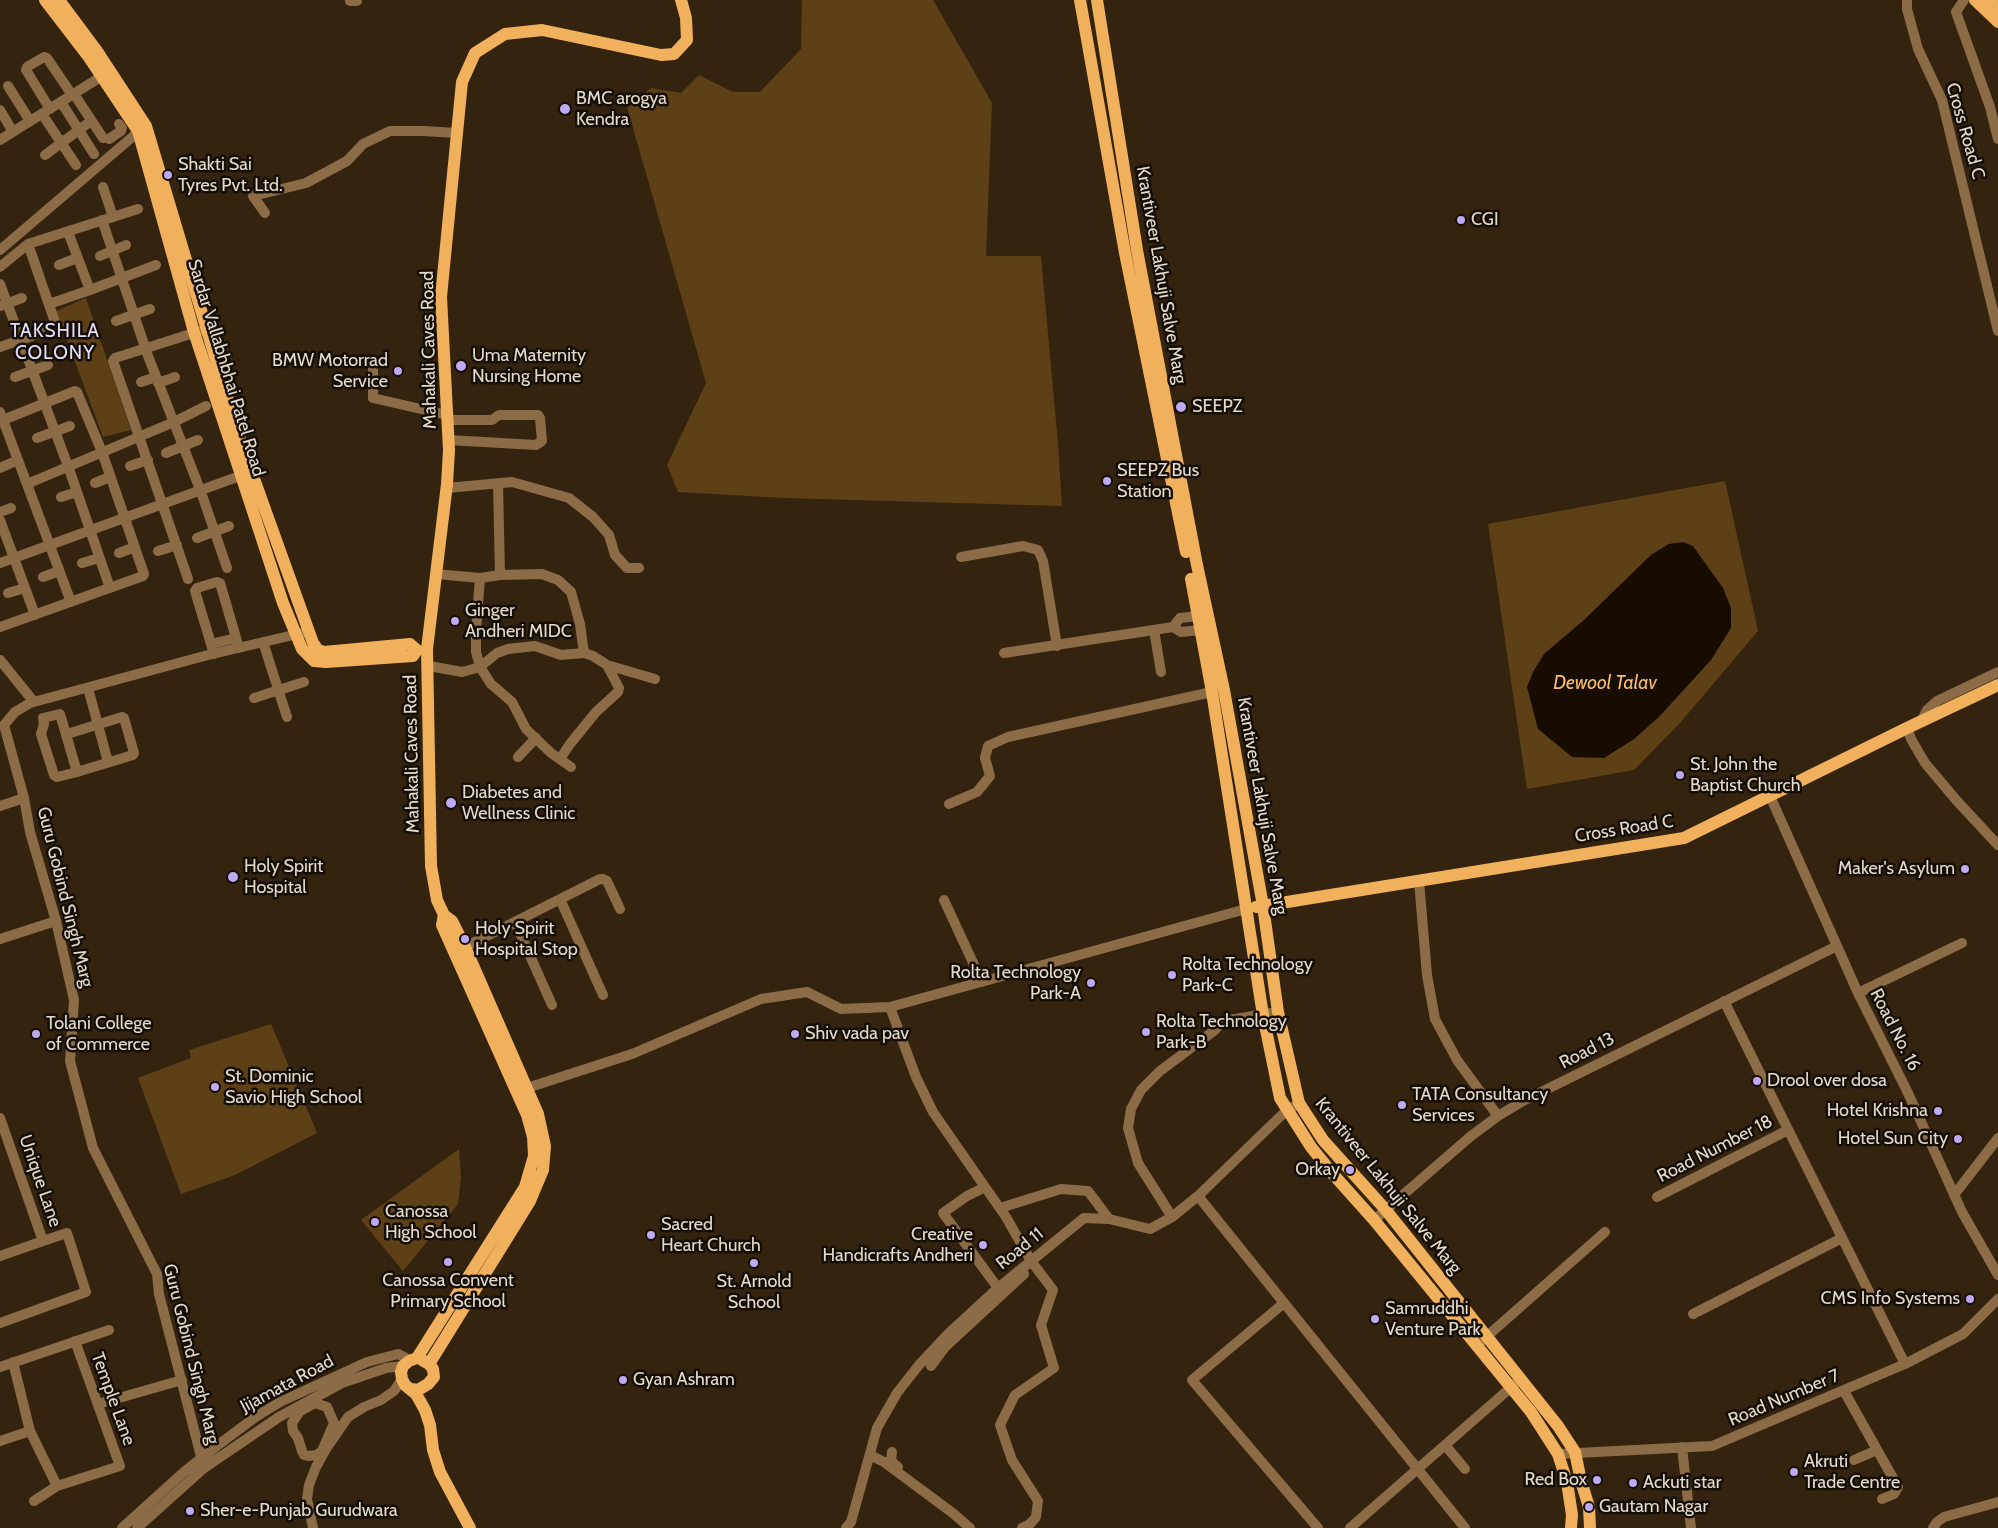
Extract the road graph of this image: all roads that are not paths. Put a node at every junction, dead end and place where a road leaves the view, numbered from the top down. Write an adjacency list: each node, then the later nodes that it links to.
1 (45, 0): 12 (main road, Sardar Vallabhbhai Patel Road)
2 (59, 0): 12 (main road, Sardar Vallabhbhai Patel Road)
3 (681, 0): 24 (main road, Mahakali Caves Road)
4 (1080, 0): 43 (main road, Krantiveer Lakhuji Salve Marg)
5 (1097, 0): 43 (main road, Krantiveer Lakhuji Salve Marg)
6 (1907, 0): 59 (street, Cross Road C)
7 (1964, 0): 26 (street)
8 (1975, 0): 11 (main road)
9 (1989, 0): 10 (main road)
10 (1998, 9)
11 (1998, 22)
12 (107, 74): 14 (street); 21 (main road, Sardar Vallabhbhai Patel Road)
13 (8, 86): 18 (street)
14 (73, 94): 15 (street); 17 (street); 19 (street)
15 (61, 102): 17 (street); 22 (street)
16 (0, 110): 23 (street)
17 (46, 111): 18 (street); 28 (street)
18 (30, 121): 23 (street)
19 (92, 121): 22 (street); 25 (street)
20 (120, 124): 25 (street)
21 (142, 128): 29 (street); 58 (main road, Sardar Vallabhbhai Patel Road)
22 (78, 130): 28 (street); 30 (street)
23 (13, 132): 27 (street)
24 (456, 134): 35 (street); 73 (main road, Mahakali Caves Road)
25 (106, 136): 29 (street)
26 (1998, 139)
27 (0, 140)
28 (61, 143): 31 (street); 32 (street)
29 (116, 149): 41 (street)
30 (94, 154)
31 (45, 155)
32 (76, 165)
33 (103, 187): 36 (street)
34 (138, 209): 36 (street)
35 (265, 213)
36 (113, 217): 37 (street)
37 (102, 220): 38 (street); 42 (street)
38 (68, 232): 39 (street); 45 (street)
39 (28, 244): 48 (street); 53 (street)
40 (126, 246): 42 (street)
41 (0, 250)
42 (112, 251): 44 (street); 49 (street)
43 (1131, 252): 130 (main road, Krantiveer Lakhuji Salve Marg); 176 (main road, Krantiveer Lakhuji Salve Marg)
44 (100, 256)
45 (78, 258): 47 (street); 51 (street)
46 (156, 264): 49 (street)
47 (59, 265)
48 (0, 267)
49 (122, 278): 51 (street); 56 (street)
50 (0, 284): 54 (street)
51 (90, 290): 53 (street)
52 (22, 298): 54 (street)
53 (49, 304): 60 (street)
54 (3, 305): 60 (street)
55 (150, 309): 56 (street)
56 (134, 315): 57 (street); 62 (street)
57 (116, 321)
58 (200, 331): 62 (street); 89 (main road, Sardar Vallabhbhai Patel Road)
59 (1998, 331)
60 (20, 340): 61 (street); 65 (street)
61 (0, 348)
62 (145, 348): 68 (street); 77 (street)
63 (48, 365): 65 (street)
64 (373, 367): 73 (street)
65 (32, 371): 67 (street); 70 (street)
66 (175, 376): 68 (street)
67 (15, 377)
68 (157, 380): 69 (street); 74 (street)
69 (141, 382)
70 (44, 404): 72 (street); 76 (street); 82 (street)
71 (206, 406): 74 (street)
72 (2, 416): 84 (street)
73 (447, 417): 80 (main road, Mahakali Caves Road); 80 (street)
74 (174, 422): 77 (street); 81 (street)
75 (70, 426): 76 (street)
76 (55, 432): 78 (street); 86 (street)
77 (140, 436): 82 (street); 85 (street)
78 (37, 438)
79 (198, 440): 81 (street)
80 (448, 440): 94 (main road, Mahakali Caves Road)
81 (183, 446): 83 (street); 96 (street)
82 (102, 452): 86 (street); 90 (street)
83 (166, 453)
84 (18, 460): 88 (street); 93 (street)
85 (148, 460): 87 (street); 98 (street)
86 (68, 466): 93 (street); 95 (street)
87 (130, 466)
88 (0, 468)
89 (246, 474): 96 (street); 135 (main road, Sardar Vallabhbhai Patel Road)
90 (110, 477): 91 (street); 101 (street)
91 (95, 483)
92 (498, 483): 94 (street); 118 (street); 121 (street)
93 (27, 484): 108 (street)
94 (446, 488): 120 (main road, Mahakali Caves Road)
95 (77, 492): 97 (street); 104 (street)
96 (201, 492): 98 (street); 105 (street)
97 (61, 498)
98 (164, 505): 101 (street); 107 (street)
99 (11, 508): 100 (street)
100 (0, 512)
101 (125, 519): 104 (street); 109 (street)
102 (0, 520): 113 (street)
103 (230, 526): 105 (street)
104 (90, 531): 108 (street); 114 (street)
105 (214, 532): 106 (street); 117 (street)
106 (197, 538)
107 (176, 545): 110 (street); 124 (street)
108 (50, 546): 113 (street); 119 (street)
109 (135, 547): 111 (street); 126 (street)
110 (158, 551)
111 (119, 553)
112 (961, 556): 138 (street)
113 (14, 558): 115 (street); 125 (street)
114 (99, 558): 116 (street); 126 (street)
115 (0, 563)
116 (82, 563)
117 (227, 568)
118 (639, 568)
119 (59, 571): 122 (street); 128 (street)
120 (436, 574): 123 (street); 140 (main road, Mahakali Caves Road)
121 (500, 575): 123 (street); 141 (street)
122 (44, 577)
123 (480, 578): 146 (street)
124 (188, 579)
125 (25, 588): 127 (street); 129 (street)
126 (110, 588): 128 (street)
127 (8, 593)
128 (71, 602): 129 (street)
129 (35, 615): 131 (street)
130 (1198, 616): 132 (street); 134 (main road, Krantiveer Lakhuji Salve Marg)
131 (0, 626)
132 (1173, 627): 133 (street); 134 (street)
133 (1154, 630): 138 (street); 147 (street)
134 (1201, 630): 154 (main road, Krantiveer Lakhuji Salve Marg)
135 (302, 633): 136 (street, Guru Gobind Singh Marg); 140 (main road, Sardar Vallabhbhai Patel Road)
136 (264, 642): 137 (street, Guru Gobind Singh Marg); 153 (street)
137 (237, 643): 139 (street, Guru Gobind Singh Marg); 139 (street)
138 (1057, 646): 142 (street)
139 (212, 649): 152 (street, Guru Gobind Singh Marg)
140 (422, 650): 145 (main road, Mahakali Caves Road)
141 (584, 653): 144 (street); 146 (street)
142 (1004, 653)
143 (0, 660): 156 (street)
144 (608, 665): 149 (street); 164 (street)
145 (428, 666): 146 (street); 184 (main road, Mahakali Caves Road)
146 (480, 667): 162 (street)
147 (1161, 672)
148 (1998, 672): 158 (street)
149 (655, 679)
150 (304, 682): 153 (street)
151 (1998, 685): 158 (main road, Cross Road C)
152 (88, 688): 156 (street, Guru Gobind Singh Marg); 159 (street)
153 (278, 690): 155 (street); 157 (street)
154 (1212, 692): 170 (street); 177 (main road, Krantiveer Lakhuji Salve Marg)
155 (254, 698)
156 (34, 702): 169 (street, Guru Gobind Singh Marg)
157 (287, 717)
158 (1926, 719): 160 (main road, Cross Road C)
159 (98, 724): 161 (street); 165 (street); 165 (street)
160 (1907, 728): 168 (main road, Cross Road C); 172 (street)
161 (67, 734): 167 (street); 167 (street)
162 (536, 738): 163 (street); 164 (street)
163 (518, 757)
164 (560, 759): 166 (street)
165 (108, 762): 167 (street)
166 (571, 766)
167 (77, 772)
168 (1770, 796): 173 (main road, Cross Road C); 183 (street, Road No. 16)
169 (24, 798): 171 (street); 179 (street, Guru Gobind Singh Marg)
170 (949, 804)
171 (0, 806)
172 (1998, 845)
173 (1419, 881): 176 (main road, Cross Road C); 196 (street)
174 (560, 899): 178 (street); 180 (street); 187 (street)
175 (944, 900): 185 (street)
176 (1262, 906): 177 (main road, Cross Road C); 191 (main road, Krantiveer Lakhuji Salve Marg)
177 (1246, 908): 185 (street); 192 (main road, Krantiveer Lakhuji Salve Marg)
178 (620, 909)
179 (56, 921): 181 (street); 229 (street, Guru Gobind Singh Marg)
180 (515, 922): 184 (street); 189 (street)
181 (0, 939)
182 (1962, 943): 186 (street)
183 (1836, 946): 186 (street, Road No. 16); 188 (street, Road 13)
184 (459, 950): 193 (main road, Mahakali Caves Road); 226 (main road, Mahakali Caves Road)
185 (982, 982): 190 (street)
186 (1858, 992): 201 (street, Road No. 16)
187 (603, 995)
188 (1724, 1001): 196 (street, Road 13); 198 (street)
189 (552, 1005)
190 (890, 1007): 193 (street); 200 (street)
191 (1278, 1012): 192 (street); 194 (main road, Krantiveer Lakhuji Salve Marg)
192 (1263, 1015): 195 (main road, Krantiveer Lakhuji Salve Marg); 206 (street)
193 (527, 1088): 226 (main road, Mahakali Caves Road)
194 (1299, 1103): 195 (street, Road 11); 205 (main road, Krantiveer Lakhuji Salve Marg)
195 (1287, 1110): 202 (street, Road 11); 208 (main road, Krantiveer Lakhuji Salve Marg)
196 (1498, 1116): 205 (street, Road 13)
197 (0, 1118): 211 (street, Unique Lane)
198 (1788, 1130): 203 (street, Road Number 18); 210 (street)
199 (1998, 1138): 201 (street)
200 (985, 1187): 204 (street); 215 (street)
201 (1954, 1195): 214 (street, Road No. 16)
202 (1198, 1196): 206 (street, Road 11); 217 (street)
203 (1657, 1197)
204 (1000, 1208): 207 (street); 213 (street)
205 (1385, 1209): 208 (street, Road 13); 221 (main road, Krantiveer Lakhuji Salve Marg)
206 (1172, 1217): 207 (street, Road 11)
207 (1109, 1219): 213 (street, Road 11)
208 (1374, 1220): 223 (main road, Krantiveer Lakhuji Salve Marg)
209 (1605, 1232): 221 (street)
210 (1842, 1238): 218 (street); 225 (street)
211 (43, 1241): 212 (street, Unique Lane); 219 (street)
212 (0, 1256)
213 (1032, 1263): 215 (street, Road 11); 227 (street); 262 (street)
214 (1998, 1275)
215 (998, 1288): 246 (street, Road 11)
216 (1998, 1299): 225 (street, Road Number 7)
217 (1284, 1303): 249 (street); 263 (street)
218 (1693, 1314)
219 (0, 1323)
220 (109, 1330): 222 (street)
221 (1486, 1336): 223 (street); 231 (main road, Krantiveer Lakhuji Salve Marg)
222 (75, 1341): 224 (street); 234 (street, Temple Lane)
223 (1476, 1346): 231 (main road, Krantiveer Lakhuji Salve Marg)
224 (13, 1362): 228 (street); 238 (street)
225 (1904, 1364): 233 (street, Road Number 7)
226 (412, 1366): 230 (main road); 232 (main road); 235 (street, Jijamata Road); 237 (street); 248 (street, Jijamata Road)
227 (931, 1366)
228 (0, 1367)
229 (182, 1380): 234 (street); 248 (street, Guru Gobind Singh Marg)
230 (430, 1381): 232 (main road); 236 (main road)
231 (1515, 1383): 240 (street); 244 (main road, Krantiveer Lakhuji Salve Marg); 245 (main road, Krantiveer Lakhuji Salve Marg)
232 (411, 1389): 236 (main road)
233 (1844, 1391): 241 (street, Road Number 7); 242 (street)
234 (98, 1404): 251 (street, Temple Lane)
235 (307, 1404): 237 (street); 237 (street); 248 (street, Jijamata Road)
236 (425, 1410): 259 (main road)
237 (336, 1429): 258 (street)
238 (30, 1431): 239 (street); 251 (street)
239 (0, 1442)
240 (1445, 1445): 249 (street); 250 (street)
241 (1682, 1447): 244 (street, Road Number 7); 268 (street)
242 (1877, 1450): 247 (street); 252 (street)
243 (892, 1452): 255 (street)
244 (1575, 1452): 245 (street, Road Number 7); 267 (main road, Krantiveer Lakhuji Salve Marg)
245 (1558, 1454): 266 (main road, Krantiveer Lakhuji Salve Marg)
246 (870, 1455): 255 (street); 260 (street, Road 11)
247 (1854, 1460)
248 (202, 1463): 256 (street, Jijamata Road)
249 (1418, 1468): 264 (street); 265 (street)
250 (1465, 1468)
251 (56, 1486): 253 (street, Temple Lane)
252 (1882, 1499)
253 (34, 1501)
254 (1998, 1502): 269 (street)
255 (954, 1514): 261 (street)
256 (135, 1525): 257 (street, Jijamata Road)
257 (122, 1528)
258 (313, 1528)
259 (470, 1528)
260 (846, 1528)
261 (970, 1528)
262 (1022, 1528)
263 (1318, 1528)
264 (1350, 1528)
265 (1465, 1528)
266 (1572, 1528)
267 (1590, 1528)
268 (1691, 1528)
269 (1933, 1528)

